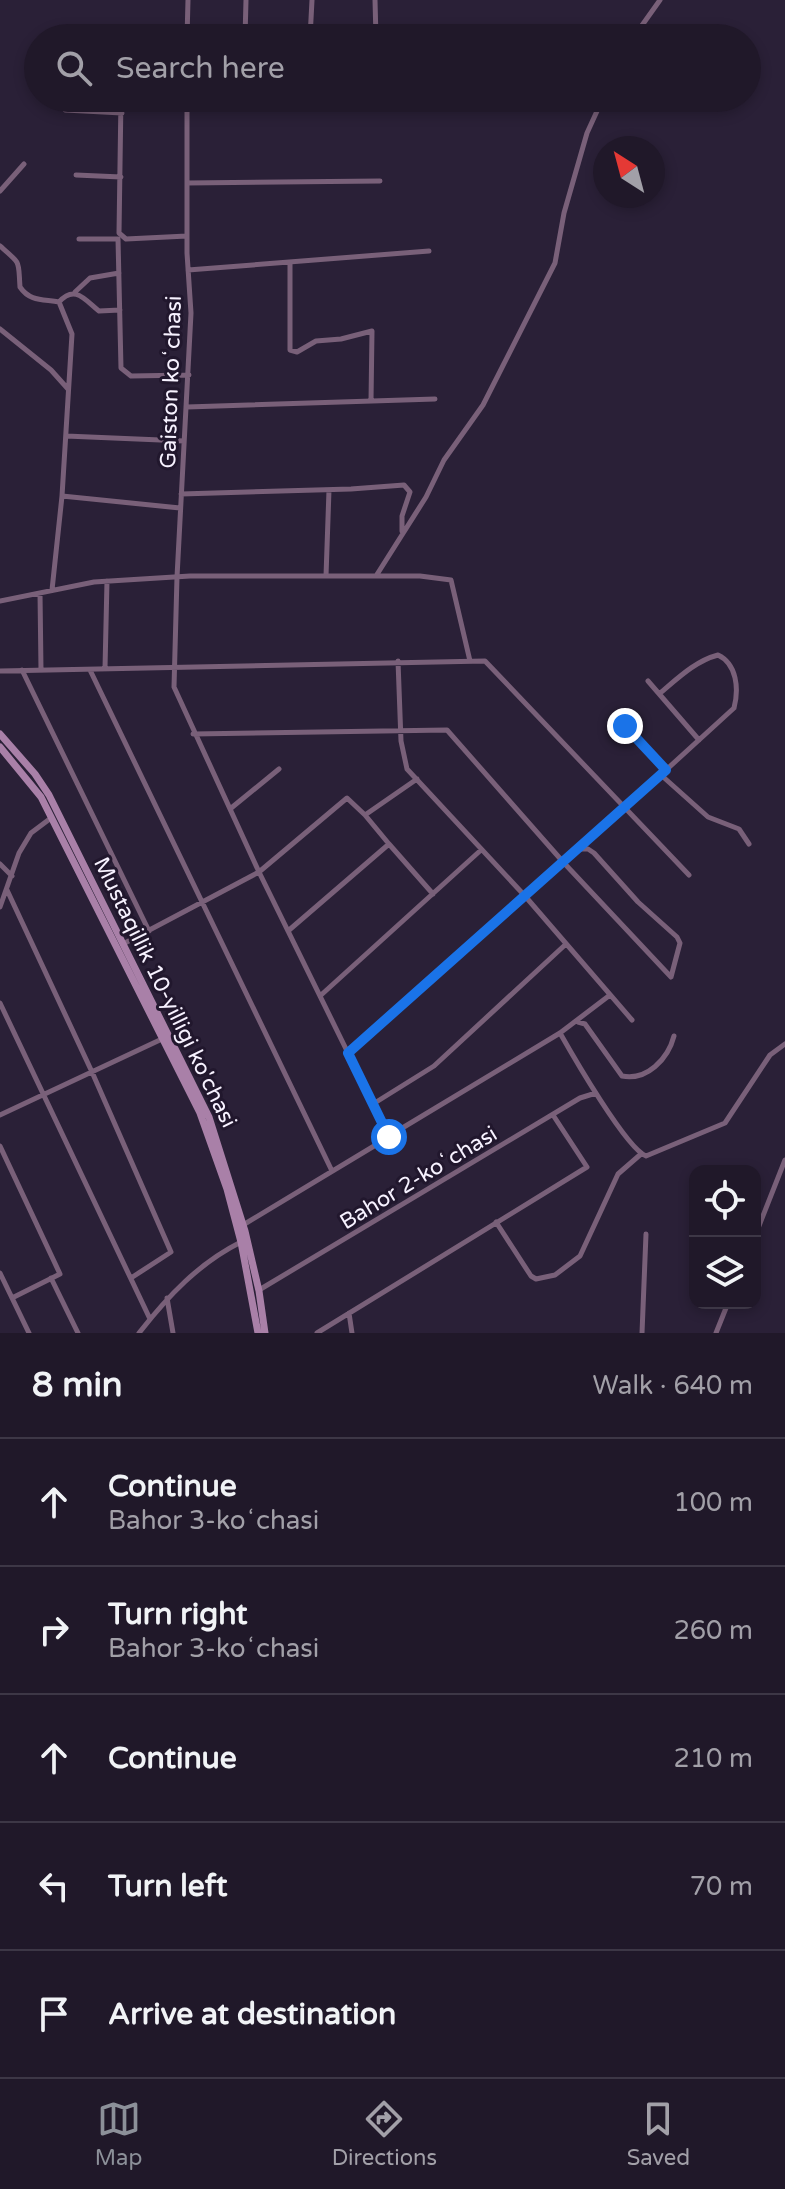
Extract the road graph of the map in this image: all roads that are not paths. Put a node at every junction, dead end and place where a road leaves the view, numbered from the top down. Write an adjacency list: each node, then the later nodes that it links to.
1 (188, 0): 6 (street)
2 (246, 0): 7 (street)
3 (312, 0): 8 (street)
4 (375, 0): 9 (street)
5 (660, 0): 10 (street)
6 (187, 24)
7 (245, 24)
8 (311, 24)
9 (376, 24)
10 (643, 24)
11 (103, 112): 14 (street)
12 (187, 112): 19 (street, Gaiston koʻchasi)
13 (597, 112): 45 (street)
14 (122, 113): 17 (street)
15 (24, 164): 20 (street)
16 (76, 175): 17 (street)
17 (121, 177): 24 (street)
18 (380, 181): 19 (street)
19 (187, 183): 21 (street, Gaiston koʻchasi)
20 (0, 191)
21 (187, 236): 24 (street); 28 (street, Gaiston koʻchasi)
22 (79, 239): 23 (street)
23 (118, 239): 24 (street); 29 (street)
24 (126, 239)
25 (0, 246): 31 (street)
26 (429, 251): 27 (street)
27 (290, 262): 28 (street); 37 (street)
28 (188, 270): 34 (street, Gaiston koʻchasi)
29 (119, 273): 30 (street); 32 (street)
30 (75, 293): 31 (street); 32 (street)
31 (59, 302): 35 (street)
32 (120, 310): 34 (street)
33 (0, 329): 35 (street)
34 (189, 375): 38 (street, Gaiston koʻchasi)
35 (68, 389): 39 (street)
36 (435, 399): 37 (street)
37 (371, 401): 38 (street)
38 (187, 407): 40 (street, Gaiston koʻchasi)
39 (66, 436): 40 (street); 43 (street)
40 (184, 441): 42 (street, Gaiston koʻchasi)
41 (329, 490): 42 (street); 45 (street); 46 (street)
42 (181, 494): 44 (street, Gaiston koʻchasi)
43 (62, 496): 44 (street); 50 (street)
44 (180, 508): 48 (street, Gaiston koʻchasi)
45 (402, 532): 47 (street)
46 (326, 576): 47 (street); 48 (street)
47 (376, 576): 54 (street)
48 (177, 577): 49 (street); 55 (street, Gaiston koʻchasi)
49 (107, 581): 50 (street); 56 (street)
50 (52, 590): 51 (street)
51 (40, 593): 52 (street); 58 (street)
52 (0, 601)
53 (398, 661): 54 (street); 55 (street); 64 (street)
54 (470, 661): 72 (street)
55 (174, 666): 56 (street); 66 (street, Gaiston koʻchasi)
56 (105, 668): 59 (street)
57 (22, 670): 58 (street); 60 (street); 90 (street)
58 (41, 670): 59 (street)
59 (90, 670): 88 (street)
60 (0, 671)
61 (648, 681): 62 (street)
62 (659, 694): 67 (street); 67 (street)
63 (625, 726): 70 (street)
64 (401, 729): 66 (street); 71 (street); 80 (street)
65 (0, 734): 92 (main road, Mustaqillik 10-yilligi ko'chasi)
66 (193, 734): 73 (street, Gaiston koʻchasi)
67 (699, 740): 70 (street)
68 (0, 747): 75 (main road, Mustaqillik 10-yilligi ko'chasi)
69 (279, 769): 73 (street)
70 (664, 772): 72 (street); 77 (street)
71 (417, 779): 74 (street); 78 (street)
72 (626, 807): 79 (street); 83 (street)
73 (230, 809): 82 (street, Gaiston koʻchasi)
74 (365, 815): 76 (street); 82 (street)
75 (51, 818): 84 (street); 101 (main road, Mustaqillik 10-yilligi ko'chasi)
76 (389, 844): 86 (street); 91 (street)
77 (749, 844)
78 (481, 850): 86 (street); 87 (street)
79 (579, 850): 80 (street); 80 (street)
80 (564, 863): 87 (street)
81 (0, 864): 84 (street)
82 (259, 872): 88 (street); 91 (street, Gaiston koʻchasi)
83 (689, 875)
84 (12, 876): 85 (street)
85 (7, 890): 89 (street); 104 (street)
86 (433, 894): 95 (street)
87 (525, 896): 93 (street); 103 (street)
88 (203, 903): 90 (street); 114 (street)
89 (0, 907)
90 (149, 931): 92 (street)
91 (288, 931): 95 (street, Gaiston koʻchasi)
92 (123, 944): 117 (main road, Mustaqillik 10-yilligi ko'chasi)
93 (566, 944): 94 (street); 107 (street)
94 (610, 995): 97 (street); 98 (street)
95 (320, 996): 103 (street, Gaiston koʻchasi)
96 (0, 1003): 106 (street)
97 (632, 1020)
98 (577, 1022): 99 (street); 100 (street)
99 (560, 1033): 105 (street); 110 (street)
100 (674, 1036)
101 (162, 1039): 104 (street); 119 (main road, Mustaqillik 10-yilligi ko'chasi)
102 (785, 1044): 112 (street)
103 (348, 1053): 107 (street, Gaiston koʻchasi)
104 (92, 1072): 106 (street); 122 (street)
105 (596, 1093): 109 (street, Bahor 2-koʻchasi); 112 (street)
106 (45, 1094): 108 (street); 122 (street)
107 (373, 1104): 110 (street, Gaiston koʻchasi)
108 (0, 1115)
109 (553, 1115): 116 (street); 123 (street, Bahor 2-koʻchasi)
110 (389, 1137): 114 (street)
111 (0, 1146): 121 (street)
112 (641, 1154): 116 (street)
113 (785, 1160): 115 (street)
114 (332, 1171): 117 (street)
115 (761, 1221)
116 (496, 1222): 127 (street)
117 (243, 1225): 123 (main road, Mustaqillik 10-yilligi ko'chasi)
118 (646, 1234): 137 (street)
119 (241, 1242): 124 (street); 133 (main road, Mustaqillik 10-yilligi ko'chasi)
120 (0, 1273): 125 (street)
121 (51, 1278): 125 (street); 130 (street)
122 (131, 1278): 128 (street)
123 (259, 1291): 134 (main road, Mustaqillik 10-yilligi ko'chasi)
124 (167, 1297): 128 (street); 132 (street)
125 (12, 1298): 129 (street)
126 (726, 1309): 138 (street)
127 (349, 1313): 135 (street); 136 (street)
128 (150, 1319): 131 (street)
129 (29, 1333)
130 (78, 1333)
131 (139, 1333)
132 (173, 1333)
133 (258, 1333)
134 (265, 1333)
135 (317, 1333)
136 (352, 1333)
137 (642, 1333)
138 (716, 1333)

